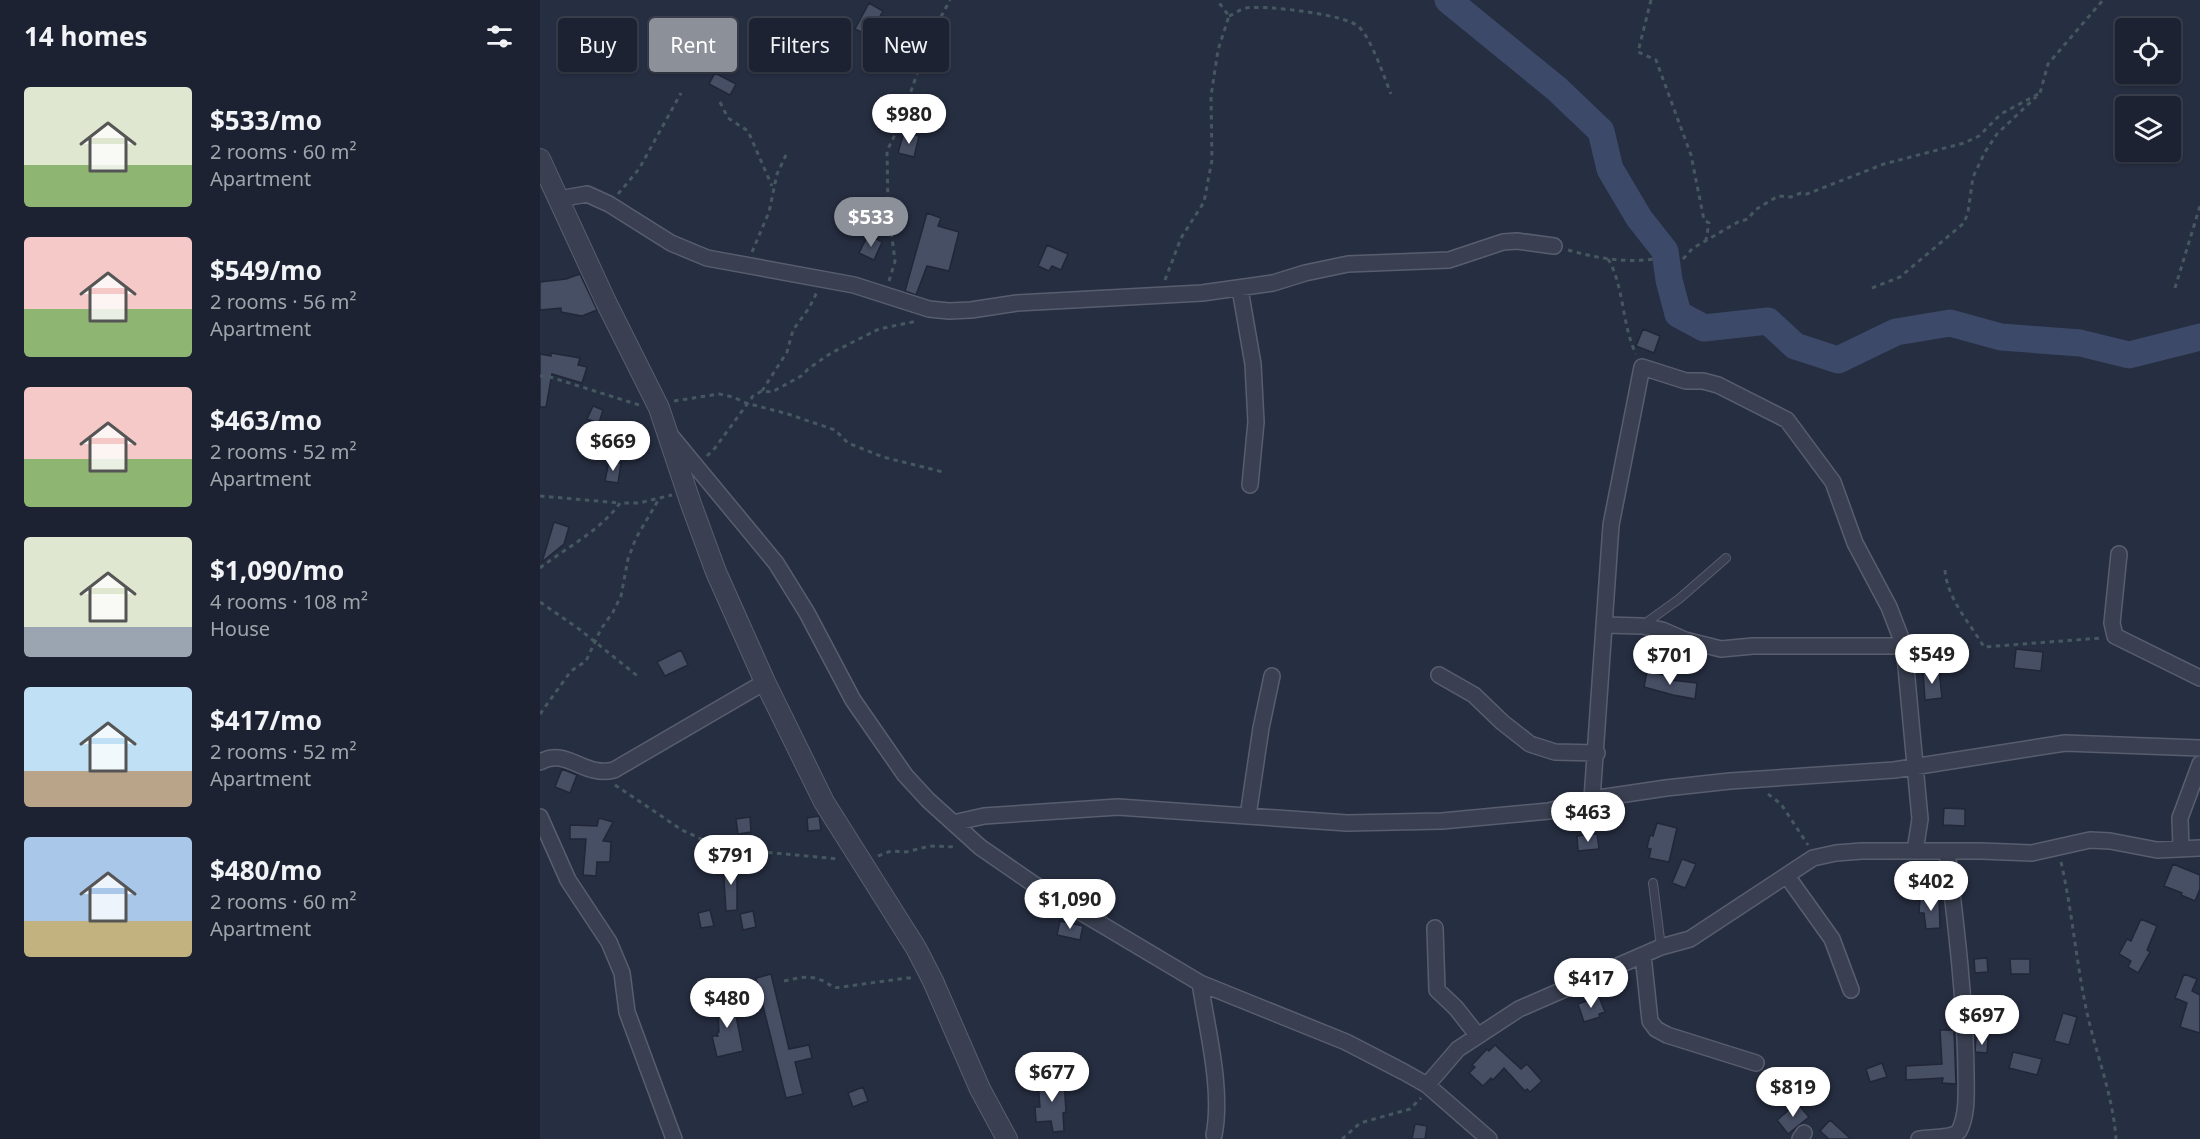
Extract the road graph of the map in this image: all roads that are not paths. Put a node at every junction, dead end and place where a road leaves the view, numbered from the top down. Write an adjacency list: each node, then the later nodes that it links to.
1 (540, 159): 2 (street)
2 (559, 199): 4 (street); 5 (street)
3 (1554, 246): 4 (street)
4 (1240, 289): 6 (street)
5 (668, 431): 15 (street); 24 (street)
6 (1250, 485)
7 (2119, 554): 14 (street)
8 (1726, 558): 10 (lane)
9 (1605, 625): 10 (street); 11 (street); 17 (street)
10 (1642, 626): 11 (street)
11 (1904, 646): 20 (street)
12 (1439, 675): 17 (street)
13 (1272, 676): 22 (street)
14 (2200, 678)
15 (765, 682): 18 (street); 42 (street)
16 (2200, 748): 20 (street)
17 (1597, 753): 21 (street)
18 (540, 762)
19 (2200, 764): 26 (street)
20 (1915, 766): 21 (street); 28 (street)
21 (1592, 799): 22 (street)
22 (1248, 816): 24 (street)
23 (540, 817): 25 (street)
24 (952, 823): 35 (street)
25 (544, 843): 41 (street)
26 (2181, 848): 27 (street); 29 (street)
27 (2200, 848)
28 (1915, 851): 29 (street); 30 (street)
29 (1947, 851): 44 (street)
30 (1787, 876): 33 (street); 36 (street)
31 (1653, 883): 33 (lane)
32 (1435, 928): 37 (street)
33 (1661, 948): 34 (street)
34 (1643, 955): 37 (street); 38 (street)
35 (1200, 983): 39 (street); 40 (street)
36 (1851, 990)
37 (1478, 1036): 39 (street)
38 (1756, 1064)
39 (1427, 1085): 43 (street)
40 (1214, 1135)
41 (674, 1139)
42 (1007, 1139)
43 (1489, 1139)
44 (1919, 1139)

